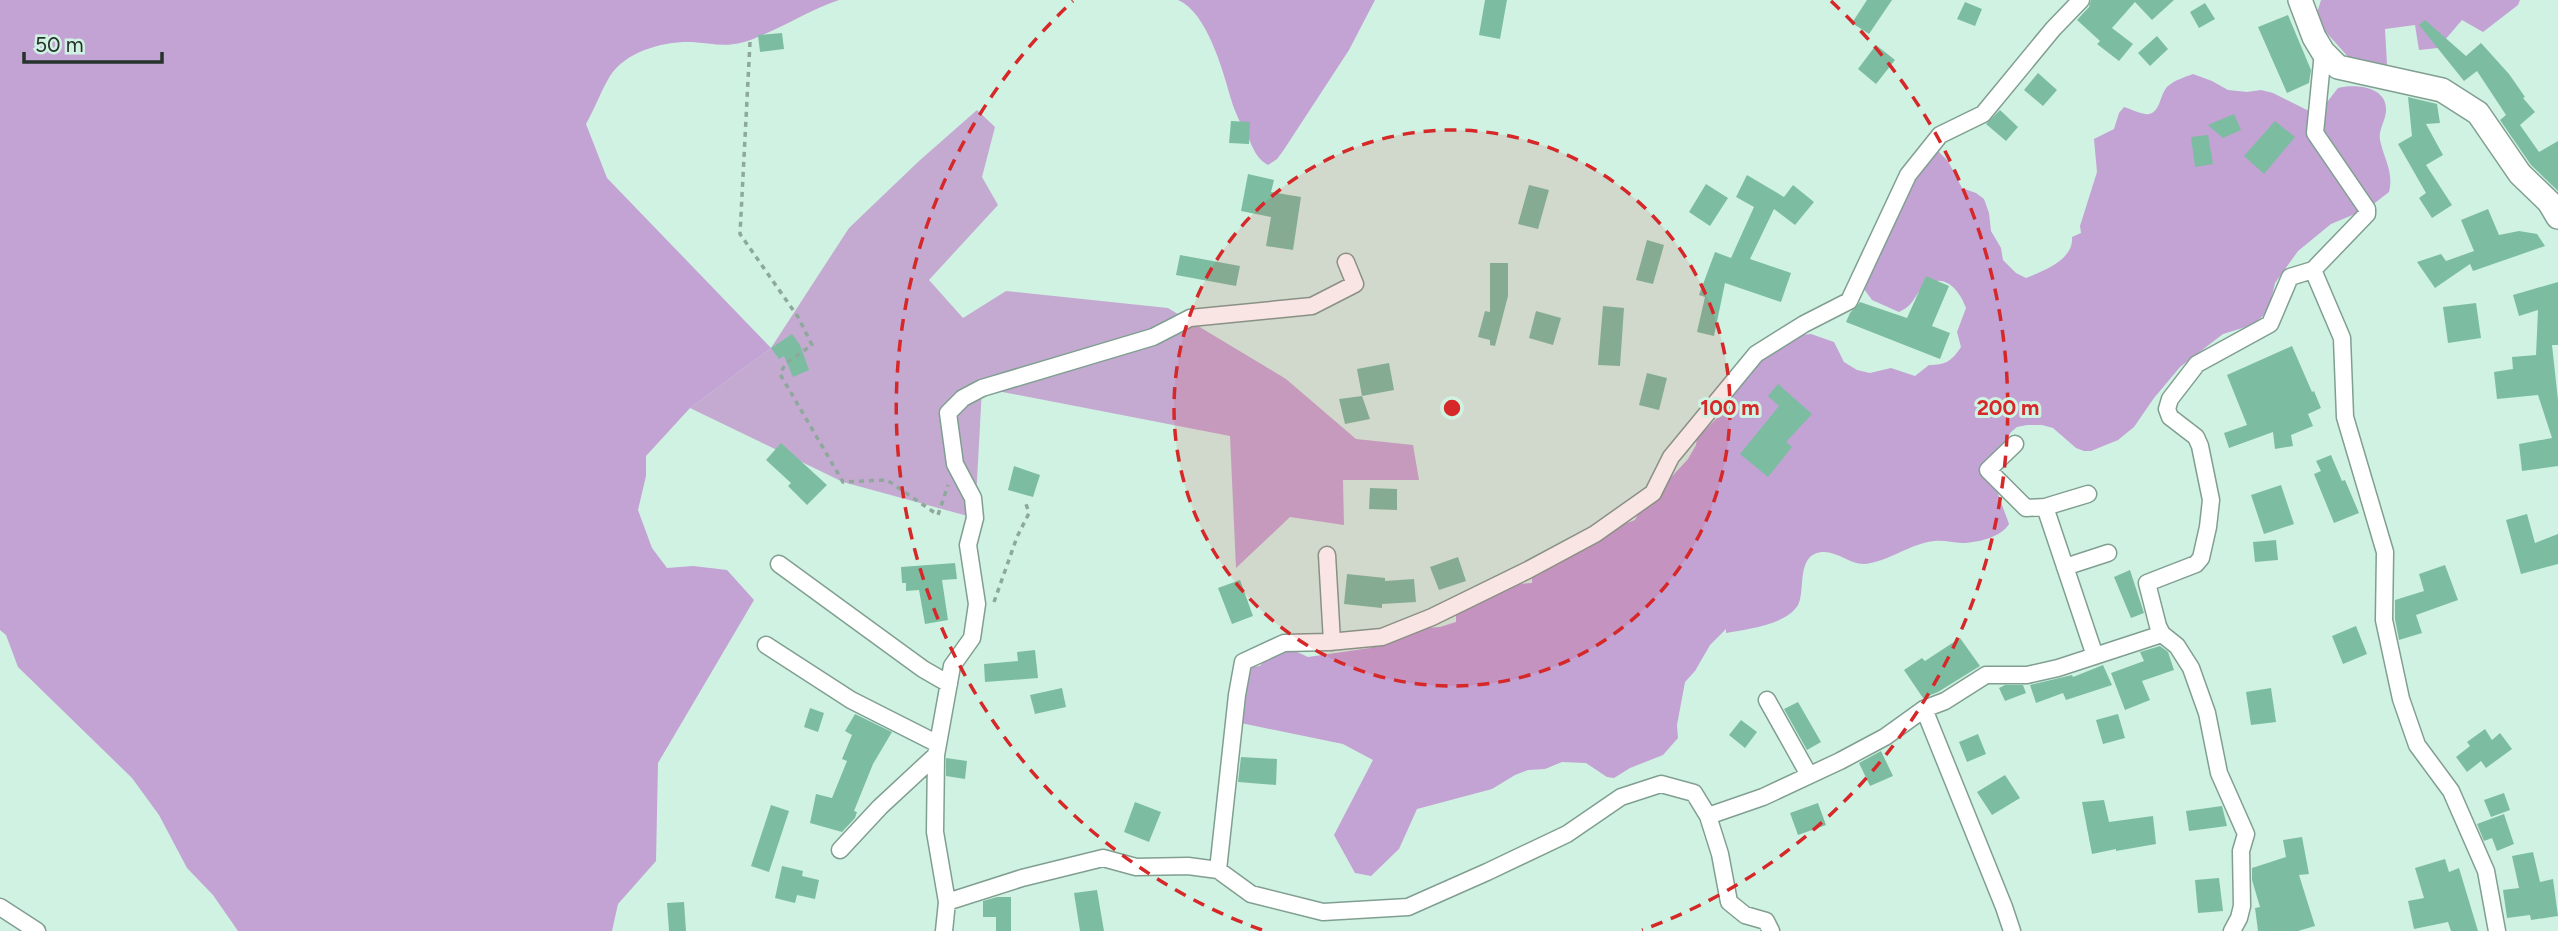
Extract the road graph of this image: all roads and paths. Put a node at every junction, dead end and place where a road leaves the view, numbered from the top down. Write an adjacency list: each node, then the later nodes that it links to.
1 (2081, 0): 19 (street)
2 (2308, 6): 4 (street)
3 (750, 42): 9 (path)
4 (2323, 52): 5 (street); 7 (street)
5 (2558, 217)
6 (1346, 262): 9 (street)
7 (2313, 270): 18 (street); 37 (street)
8 (2015, 444): 12 (street)
9 (955, 464): 22 (street)
10 (2088, 494): 12 (street)
11 (1026, 504): 17 (path)
12 (2045, 507): 16 (street)
13 (2108, 553): 16 (street)
14 (1327, 555): 19 (street)
15 (779, 564): 22 (street)
16 (2065, 567): 21 (street)
17 (992, 608)
18 (2162, 634): 21 (street); 36 (street)
19 (1332, 642): 29 (street)
20 (766, 645): 25 (street)
21 (2095, 656): 24 (street)
22 (949, 684): 25 (street)
23 (1767, 700): 26 (street)
24 (1924, 709): 26 (street); 35 (street)
25 (937, 749): 28 (street); 30 (street)
26 (1810, 775): 27 (street)
27 (1708, 816): 29 (street); 34 (street)
28 (840, 850)
29 (1218, 870): 30 (street)
30 (947, 902): 33 (street)
31 (0, 907): 32 (street)
32 (37, 931)
33 (944, 931)
34 (1771, 931)
35 (2012, 931)
36 (2232, 931)
37 (2497, 931)

